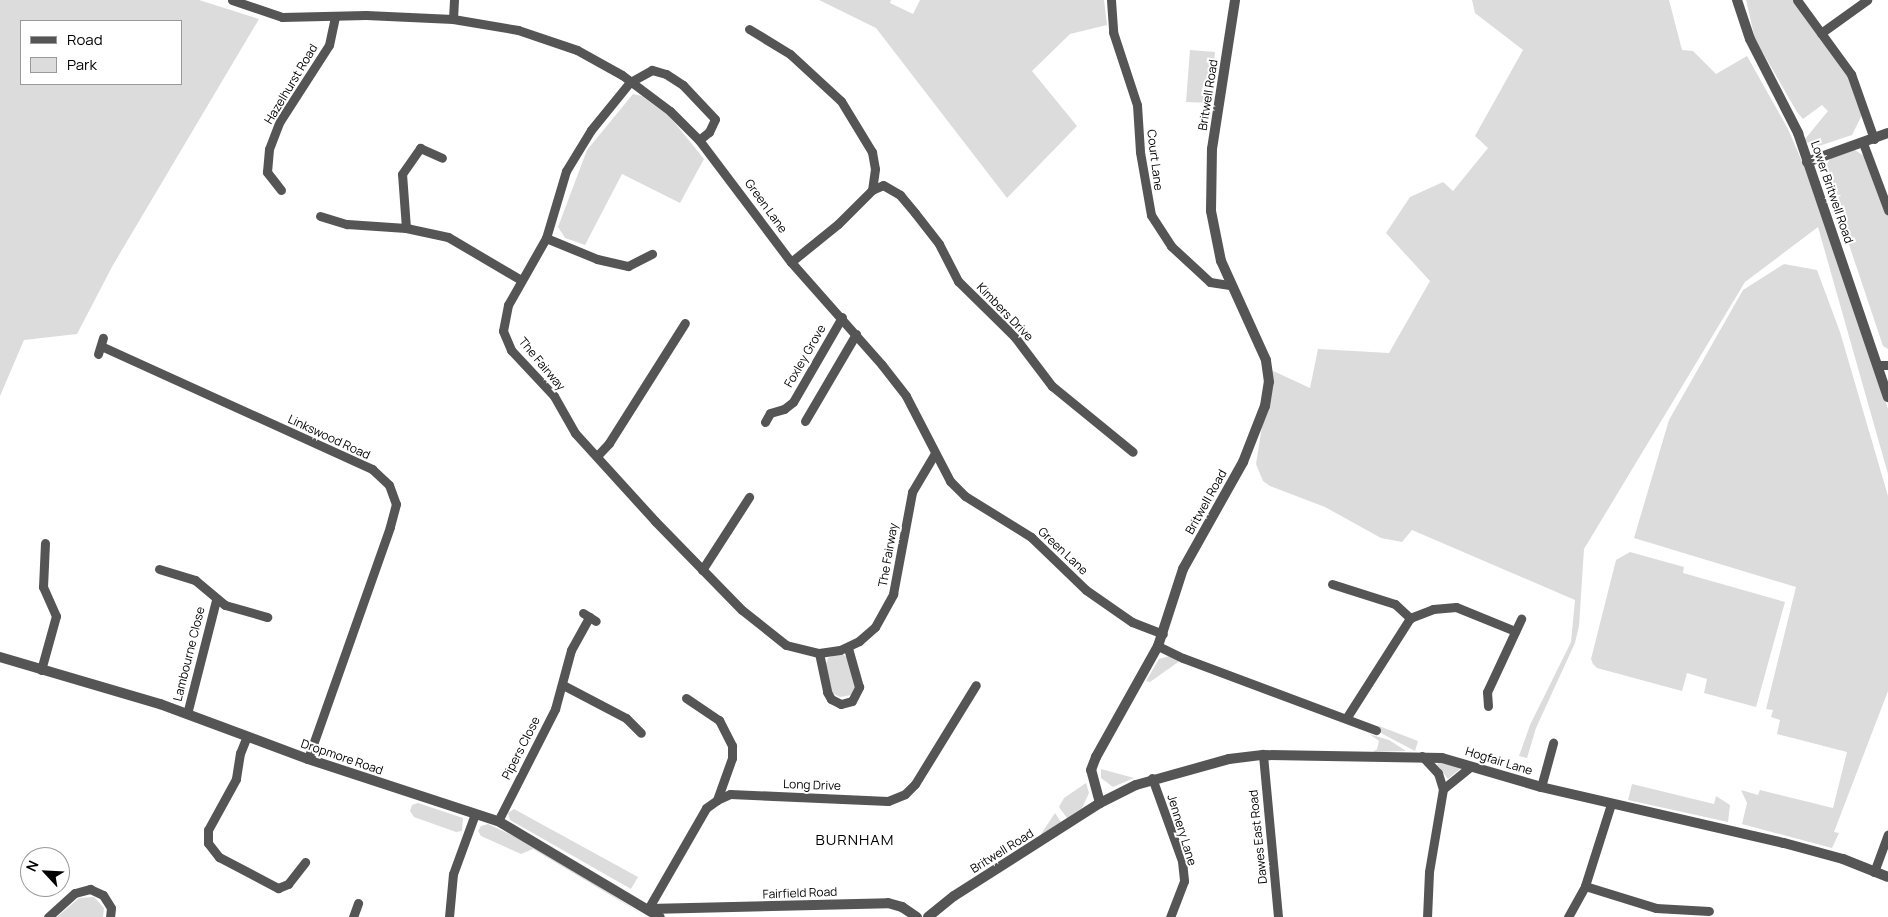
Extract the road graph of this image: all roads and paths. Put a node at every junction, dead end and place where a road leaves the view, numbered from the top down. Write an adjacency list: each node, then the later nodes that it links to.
1 (232, 0): 8 (street, Green Lane)
2 (454, 0): 9 (street)
3 (1111, 0): 28 (street, Court Lane)
4 (1235, 0): 28 (street, Britwell Road)
5 (1737, 0): 18 (street, Lower Britwell Road)
6 (1797, 0): 11 (street)
7 (1867, 0): 11 (street)
8 (335, 17): 9 (street, Green Lane); 19 (street, Hazelhurst Road)
9 (453, 18): 12 (street, Green Lane)
10 (748, 29): 20 (street)
11 (1821, 33): 15 (street)
12 (630, 82): 14 (street, Green Lane); 14 (street); 24 (street, The Fairway)
13 (1888, 133): 15 (street)
14 (699, 140): 26 (street, Green Lane)
15 (1874, 140): 16 (street)
16 (1863, 143): 18 (street); 21 (street)
17 (442, 158): 23 (street)
18 (1807, 162): 33 (street, Lower Britwell Road)
19 (281, 190)
20 (872, 190): 26 (street); 38 (street, Kimbers Drive)
21 (1888, 210)
22 (320, 216): 23 (street)
23 (406, 228): 27 (street)
24 (546, 238): 25 (street); 27 (street, The Fairway)
25 (652, 254)
26 (791, 262): 29 (street, Green Lane)
27 (521, 280): 40 (street, The Fairway)
28 (1230, 285): 52 (street, Britwell Road)
29 (842, 317): 31 (street, Green Lane); 37 (street, Foxley Grove)
30 (684, 323): 40 (street)
31 (856, 334): 36 (street); 39 (street, Green Lane)
32 (101, 346): 70 (street, Linkswood Road)
33 (1877, 365): 34 (street); 35 (street, Lower Britwell Road)
34 (1888, 365)
35 (1888, 397)
36 (805, 421)
37 (765, 422)
38 (1133, 452)
39 (934, 455): 52 (street, Green Lane); 54 (street, The Fairway)
40 (597, 456): 44 (street, The Fairway)
41 (749, 496): 44 (street)
42 (45, 542): 57 (street)
43 (159, 570): 46 (street, Lambourne Close)
44 (702, 570): 55 (street, The Fairway)
45 (1332, 584): 49 (street)
46 (216, 600): 47 (street, Lambourne Close); 62 (street, Lambourne Close)
47 (267, 617)
48 (589, 617): 59 (street, Pipers Close)
49 (1410, 618): 51 (street); 63 (street)
50 (1521, 619): 51 (street)
51 (1515, 631): 61 (street)
52 (1162, 634): 53 (street, Britwell Road)
53 (1158, 646): 63 (street); 76 (street, Britwell Road)
54 (848, 648): 55 (street, The Fairway); 55 (street)
55 (819, 653)
56 (0, 657): 57 (street, Dropmore Road)
57 (41, 670): 62 (street, Dropmore Road)
58 (976, 685): 75 (street, Long Drive)
59 (563, 686): 65 (street); 79 (street, Pipers Close)
60 (686, 698): 75 (street)
61 (1488, 706)
62 (187, 714): 66 (street, Dropmore Road)
63 (1347, 717): 64 (street)
64 (1376, 730)
65 (641, 733)
66 (247, 736): 70 (street, Dropmore Road); 81 (street)
67 (1553, 744): 73 (street)
68 (1263, 755): 69 (street, Hogfair Lane); 72 (street, Hogfair Lane); 97 (street, Dawes East Road)
69 (1422, 756): 71 (street, Hogfair Lane); 74 (street)
70 (308, 759): 78 (street, Dropmore Road)
71 (1471, 766): 73 (street, Hogfair Lane); 74 (street)
72 (1152, 778): 76 (street, Hogfair Lane); 96 (street, Jennery Lane)
73 (1542, 787): 77 (street, Hogfair Lane)
74 (1443, 789): 98 (street)
75 (717, 800): 86 (street)
76 (1100, 803): 95 (street, Britwell Road)
77 (1611, 804): 82 (street, Hogfair Lane); 84 (street)
78 (475, 814): 79 (street, Dropmore Road); 92 (street)
79 (498, 821): 86 (street, Dropmore Road)
80 (1888, 834): 82 (street)
81 (305, 862)
82 (1874, 872): 83 (street, Hogfair Lane)
83 (1888, 877)
84 (1585, 886): 87 (street); 99 (street)
85 (358, 903): 91 (street)
86 (648, 909): 88 (street, Fairfield Road); 93 (street, Dropmore Road)
87 (1709, 911)
88 (676, 913): 94 (street, Fairfield Road)
89 (48, 917): 90 (street)
90 (110, 917)
91 (353, 917)
92 (449, 917)
93 (660, 917)
94 (918, 917)
95 (928, 917)
96 (1170, 917)
97 (1278, 917)
98 (1428, 917)
99 (1568, 917)

